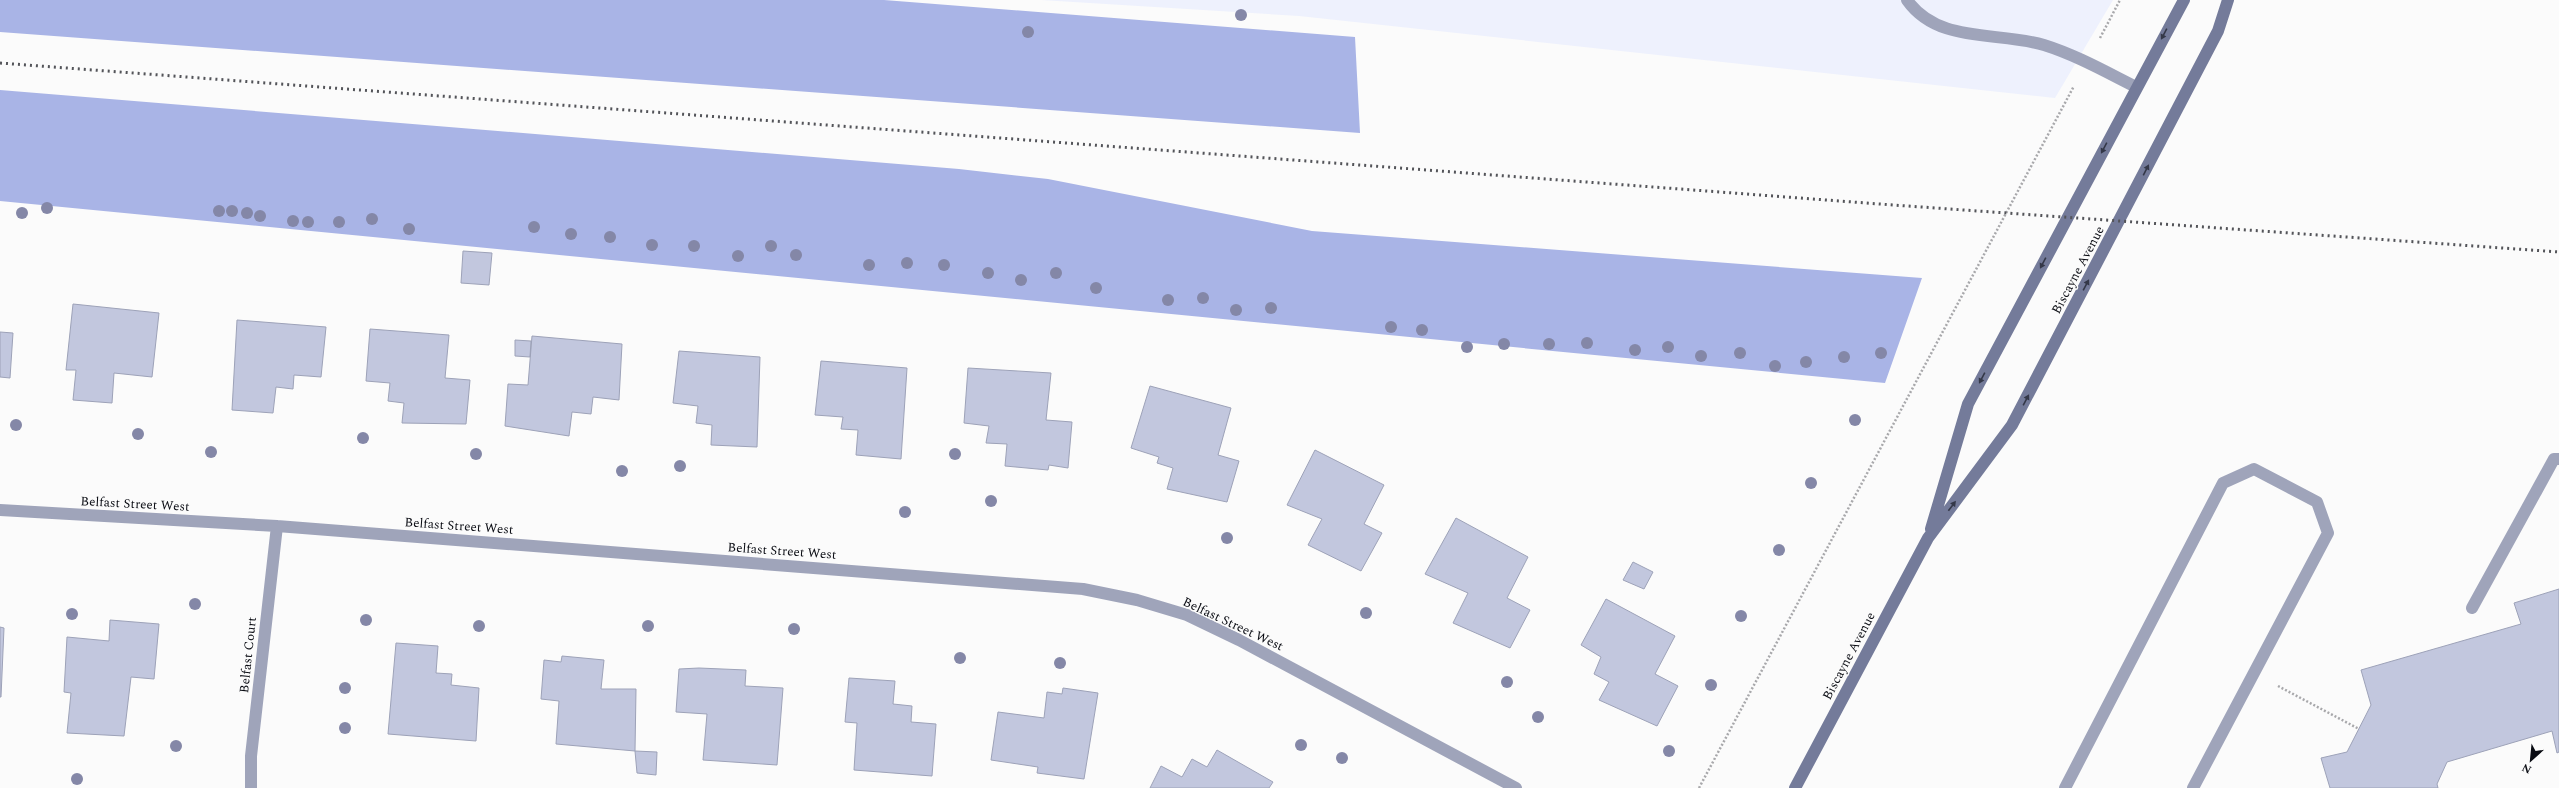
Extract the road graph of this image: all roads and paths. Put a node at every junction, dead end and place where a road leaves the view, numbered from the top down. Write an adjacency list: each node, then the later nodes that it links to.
1 (1907, 0): 5 (street)
2 (2120, 0): 5 (path)
3 (2184, 0): 6 (street, Biscayne Avenue, one-way to 6)
4 (2228, 0): 10 (street, Biscayne Avenue, one-way to 4)
5 (2087, 62): 6 (street); 16 (path)
6 (2136, 87): 10 (street, Biscayne Avenue, one-way to 10)
7 (2559, 460): 11 (street)
8 (0, 510): 9 (street, Belfast Street West)
9 (277, 526): 14 (street, Belfast Court); 15 (street, Belfast Street West)
10 (1928, 538): 17 (street, Biscayne Avenue)
11 (2472, 608)
12 (2254, 674): 13 (path); 18 (street); 19 (street)
13 (2359, 729)
14 (251, 788)
15 (1516, 788)
16 (1699, 788)
17 (1795, 788)
18 (2065, 788)
19 (2193, 788)

